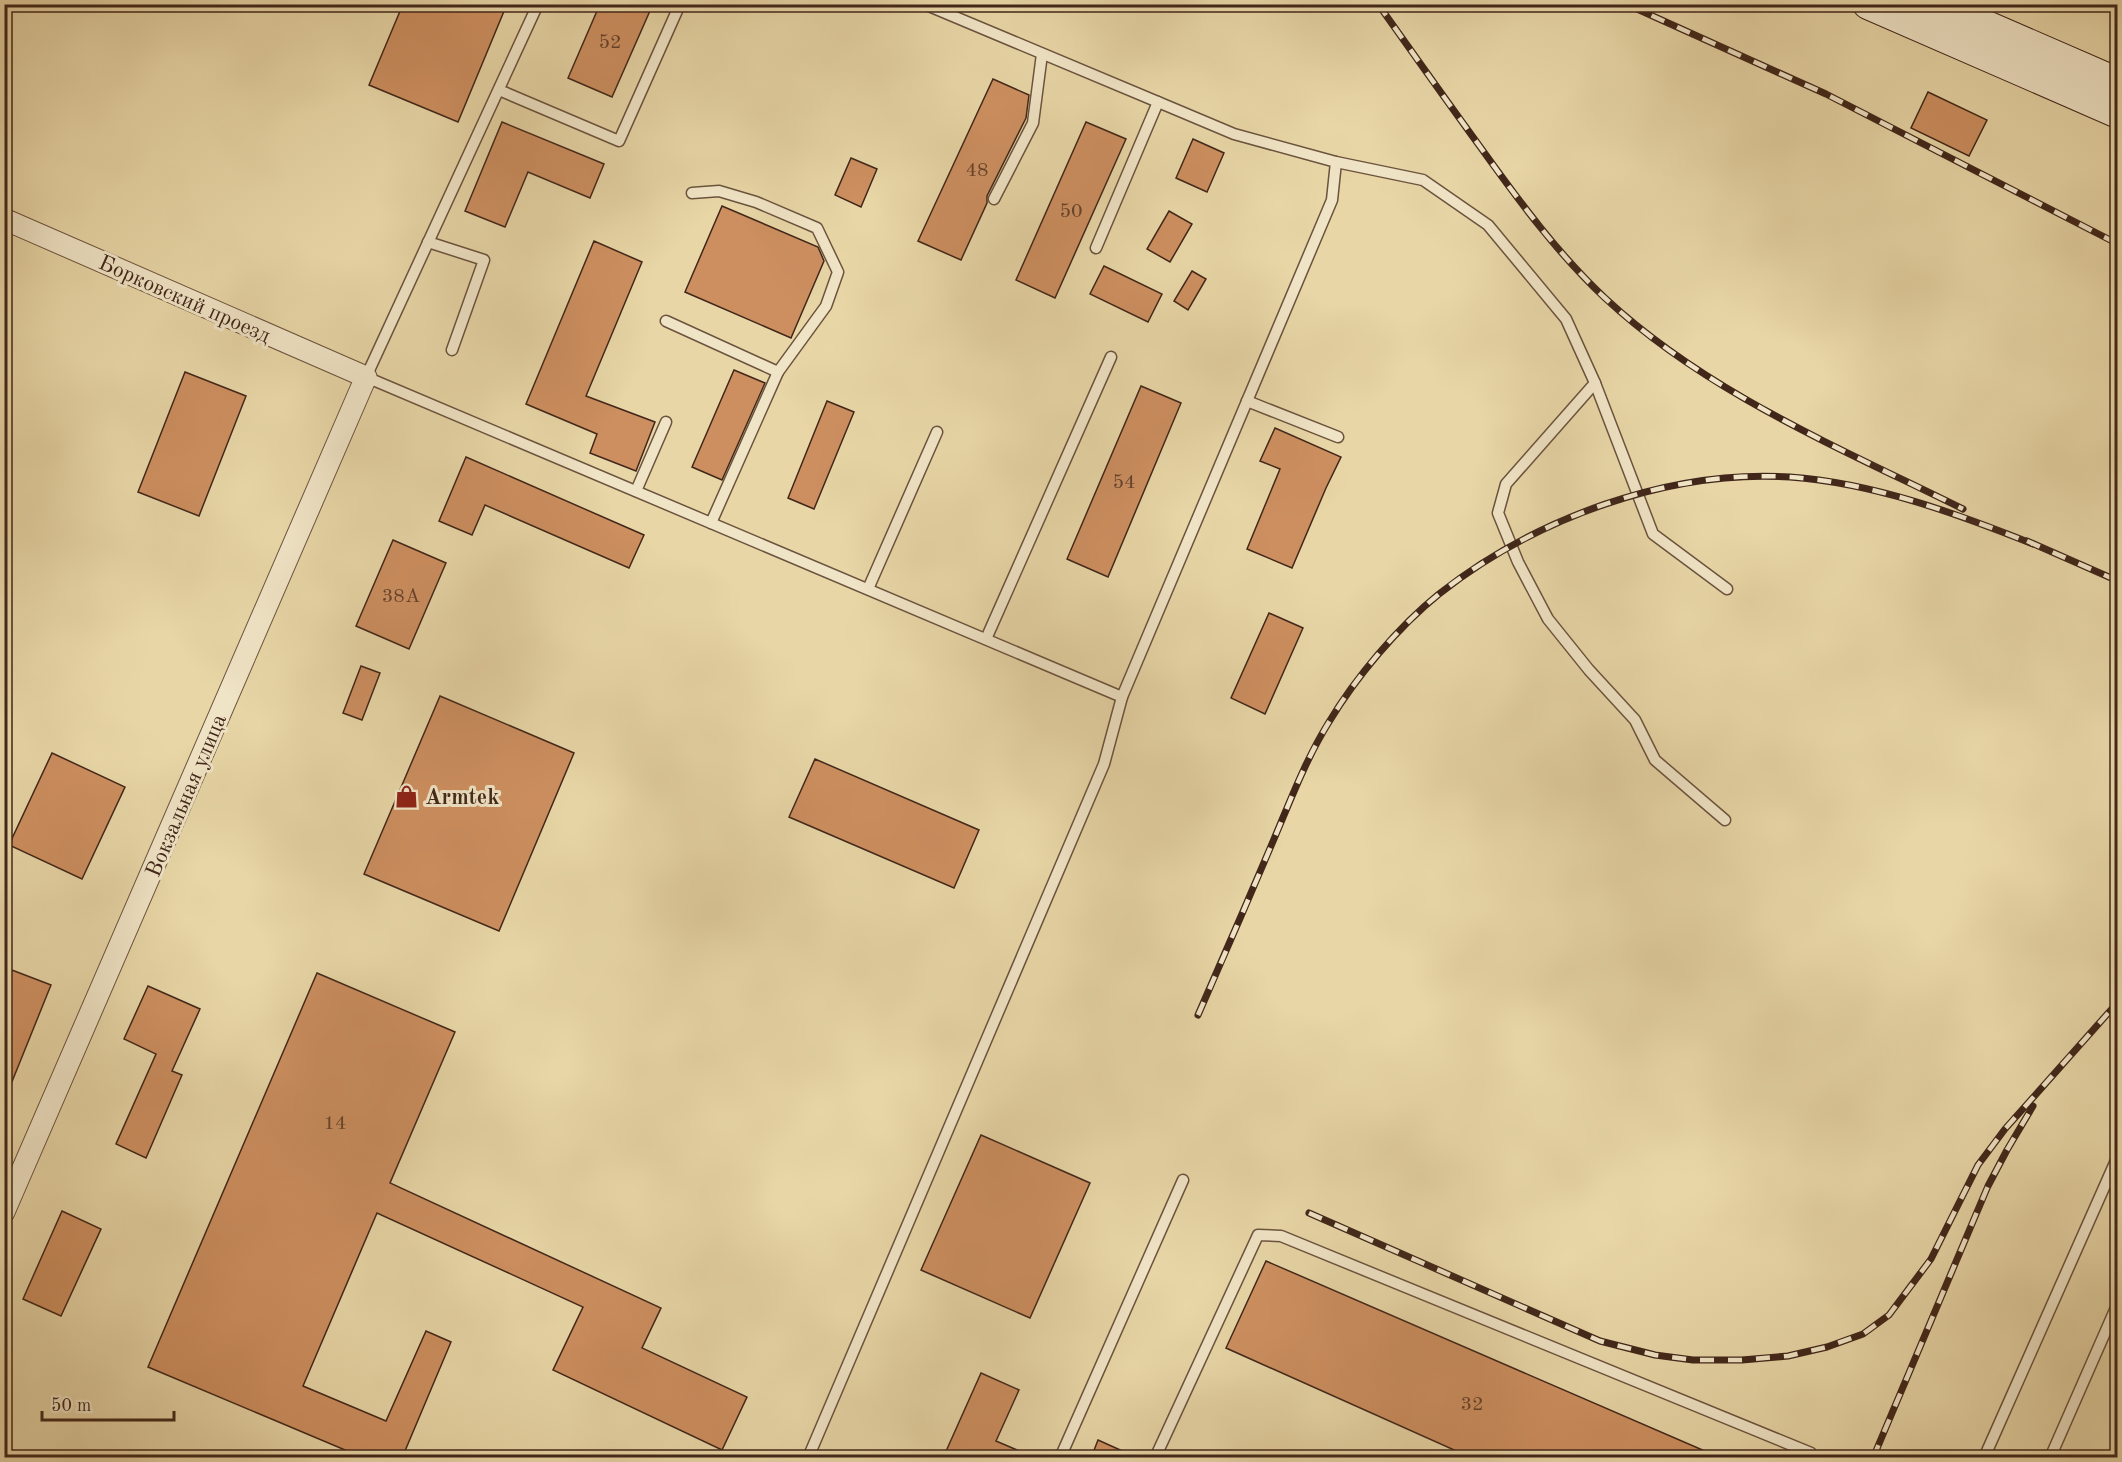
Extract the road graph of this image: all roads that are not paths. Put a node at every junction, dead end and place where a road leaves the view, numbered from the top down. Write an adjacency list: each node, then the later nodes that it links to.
1 (538, 4): 8 (lane)
2 (680, 4): 8 (lane)
3 (924, 4): 6 (lane)
4 (1868, 4): 10 (main road)
5 (1936, 4): 7 (main road)
6 (1042, 54): 9 (lane); 13 (lane)
7 (2118, 83)
8 (499, 90): 15 (lane)
9 (1158, 102): 11 (lane); 16 (lane)
10 (2118, 113)
11 (1336, 162): 22 (lane); 23 (lane)
12 (692, 194): 20 (lane)
13 (994, 199)
14 (4, 219): 21 (street, Борковский проезд)
15 (428, 242): 18 (lane); 21 (lane)
16 (1096, 248)
17 (666, 321): 20 (lane)
18 (452, 350)
19 (1111, 357): 31 (lane)
20 (778, 372): 28 (lane)
21 (366, 377): 27 (lane); 36 (street, Вокзальная улица)
22 (1595, 383): 30 (lane); 33 (lane)
23 (1247, 401): 26 (lane); 32 (lane)
24 (666, 422): 27 (lane)
25 (937, 432): 29 (lane)
26 (1338, 437)
27 (636, 491): 28 (lane)
28 (711, 523): 29 (lane)
29 (868, 589): 31 (lane)
30 (1727, 589)
31 (986, 639): 32 (lane)
32 (1122, 697): 39 (lane)
33 (1725, 820)
34 (2118, 1156): 42 (lane)
35 (1183, 1180): 40 (lane)
36 (4, 1212)
37 (2118, 1303): 43 (lane)
38 (1811, 1453): 41 (lane)
39 (808, 1458)
40 (1060, 1458)
41 (1155, 1458)
42 (1984, 1458)
43 (2050, 1458)

